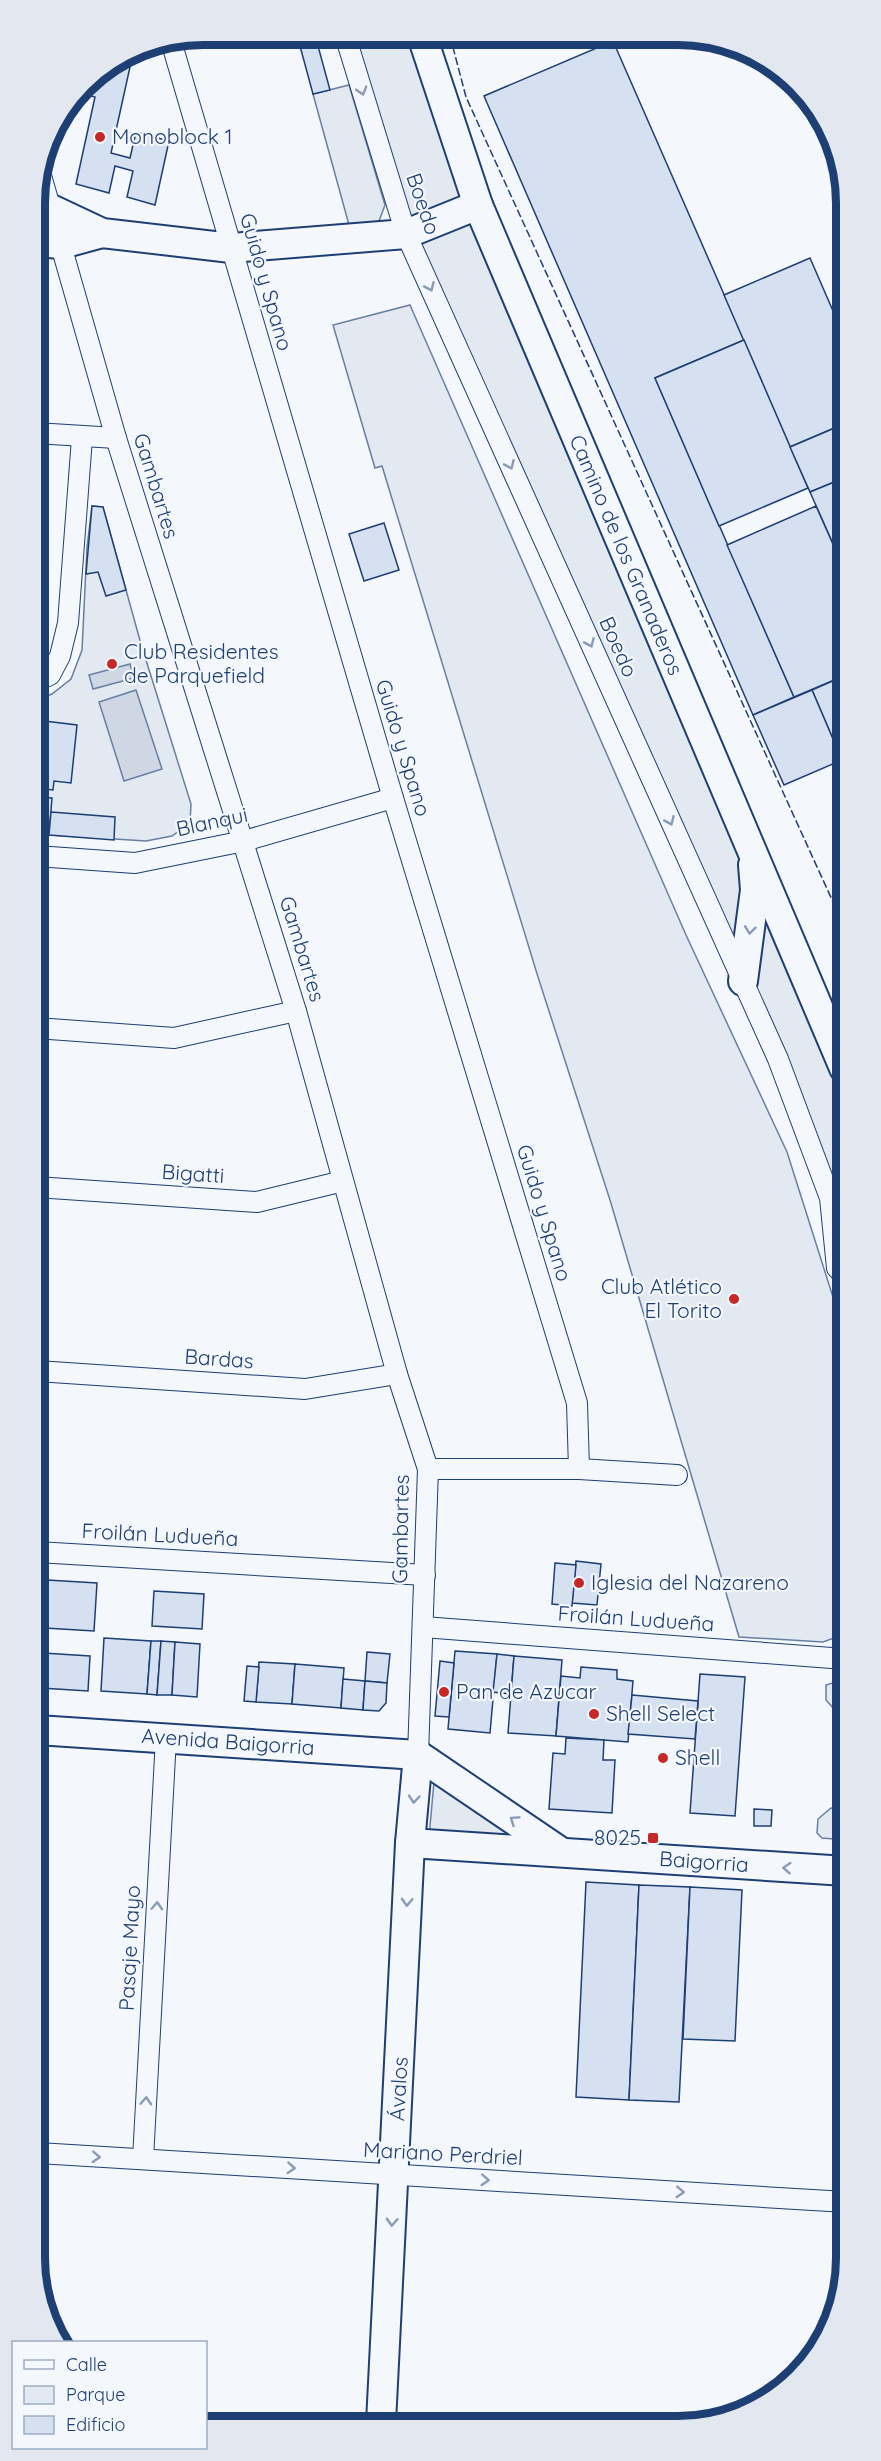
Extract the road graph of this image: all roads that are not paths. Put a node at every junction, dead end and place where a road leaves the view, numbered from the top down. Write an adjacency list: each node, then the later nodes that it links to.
1 (348, 45): 8 (street, Boedo, one-way to 8)
2 (425, 45): 4 (main road, Camino de los Granaderos)
3 (173, 48): 10 (street, Guido y Spano)
4 (478, 205): 8 (main road); 17 (main road, Camino de los Granaderos)
5 (45, 210): 7 (main road)
6 (45, 220): 9 (street, Gambartes)
7 (102, 233): 9 (main road); 10 (main road)
8 (406, 234): 10 (main road); 19 (street, Boedo, one-way to 19)
9 (49, 243): 13 (street, Gambartes)
10 (231, 248): 15 (street, Guido y Spano)
11 (45, 434): 12 (street)
12 (82, 438): 13 (street); 14 (street)
13 (116, 438): 16 (street, Gambartes)
14 (45, 677)
15 (393, 798): 16 (street, Blanqui); 29 (street, Guido y Spano)
16 (244, 841): 18 (street, Blanqui); 20 (street, Gambartes)
17 (753, 851): 19 (main road, one-way to 19); 22 (main road, Camino de los Granaderos)
18 (45, 857)
19 (743, 981): 25 (street, Boedo)
20 (296, 1011): 21 (street); 23 (street, Gambartes)
21 (45, 1029)
22 (836, 1049)
23 (343, 1181): 24 (street, Bigatti); 27 (street, Gambartes)
24 (45, 1188)
25 (836, 1256)
26 (45, 1372): 27 (street, Bardas)
27 (397, 1374): 28 (street, Gambartes)
28 (429, 1469): 29 (street); 32 (street, Gambartes)
29 (579, 1469): 30 (street)
30 (677, 1475)
31 (45, 1552): 32 (street, Froilán Ludueña)
32 (425, 1575): 33 (street, Gambartes)
33 (423, 1627): 34 (street, Froilán Ludueña); 37 (street, Gambartes)
34 (836, 1658)
35 (45, 1730): 36 (main road, Avenida Baigorria)
36 (166, 1738): 37 (main road, Avenida Baigorria); 42 (street, Pasaje Mayo, one-way to 36)
37 (418, 1755): 38 (main road, Ávalos, one-way to 38); 39 (main road, one-way to 37)
38 (410, 1843): 39 (main road, Baigorria); 43 (main road, Ávalos, one-way to 43)
39 (563, 1853): 40 (main road, Baigorria, one-way to 39)
40 (836, 1870)
41 (45, 2153): 42 (street, Mariano Perdriel, one-way to 42)
42 (143, 2159): 43 (street, Mariano Perdriel, one-way to 43)
43 (395, 2175): 44 (street, Mariano Perdriel, one-way to 44); 45 (main road, Ávalos, one-way to 45)
44 (836, 2201)
45 (381, 2416)

